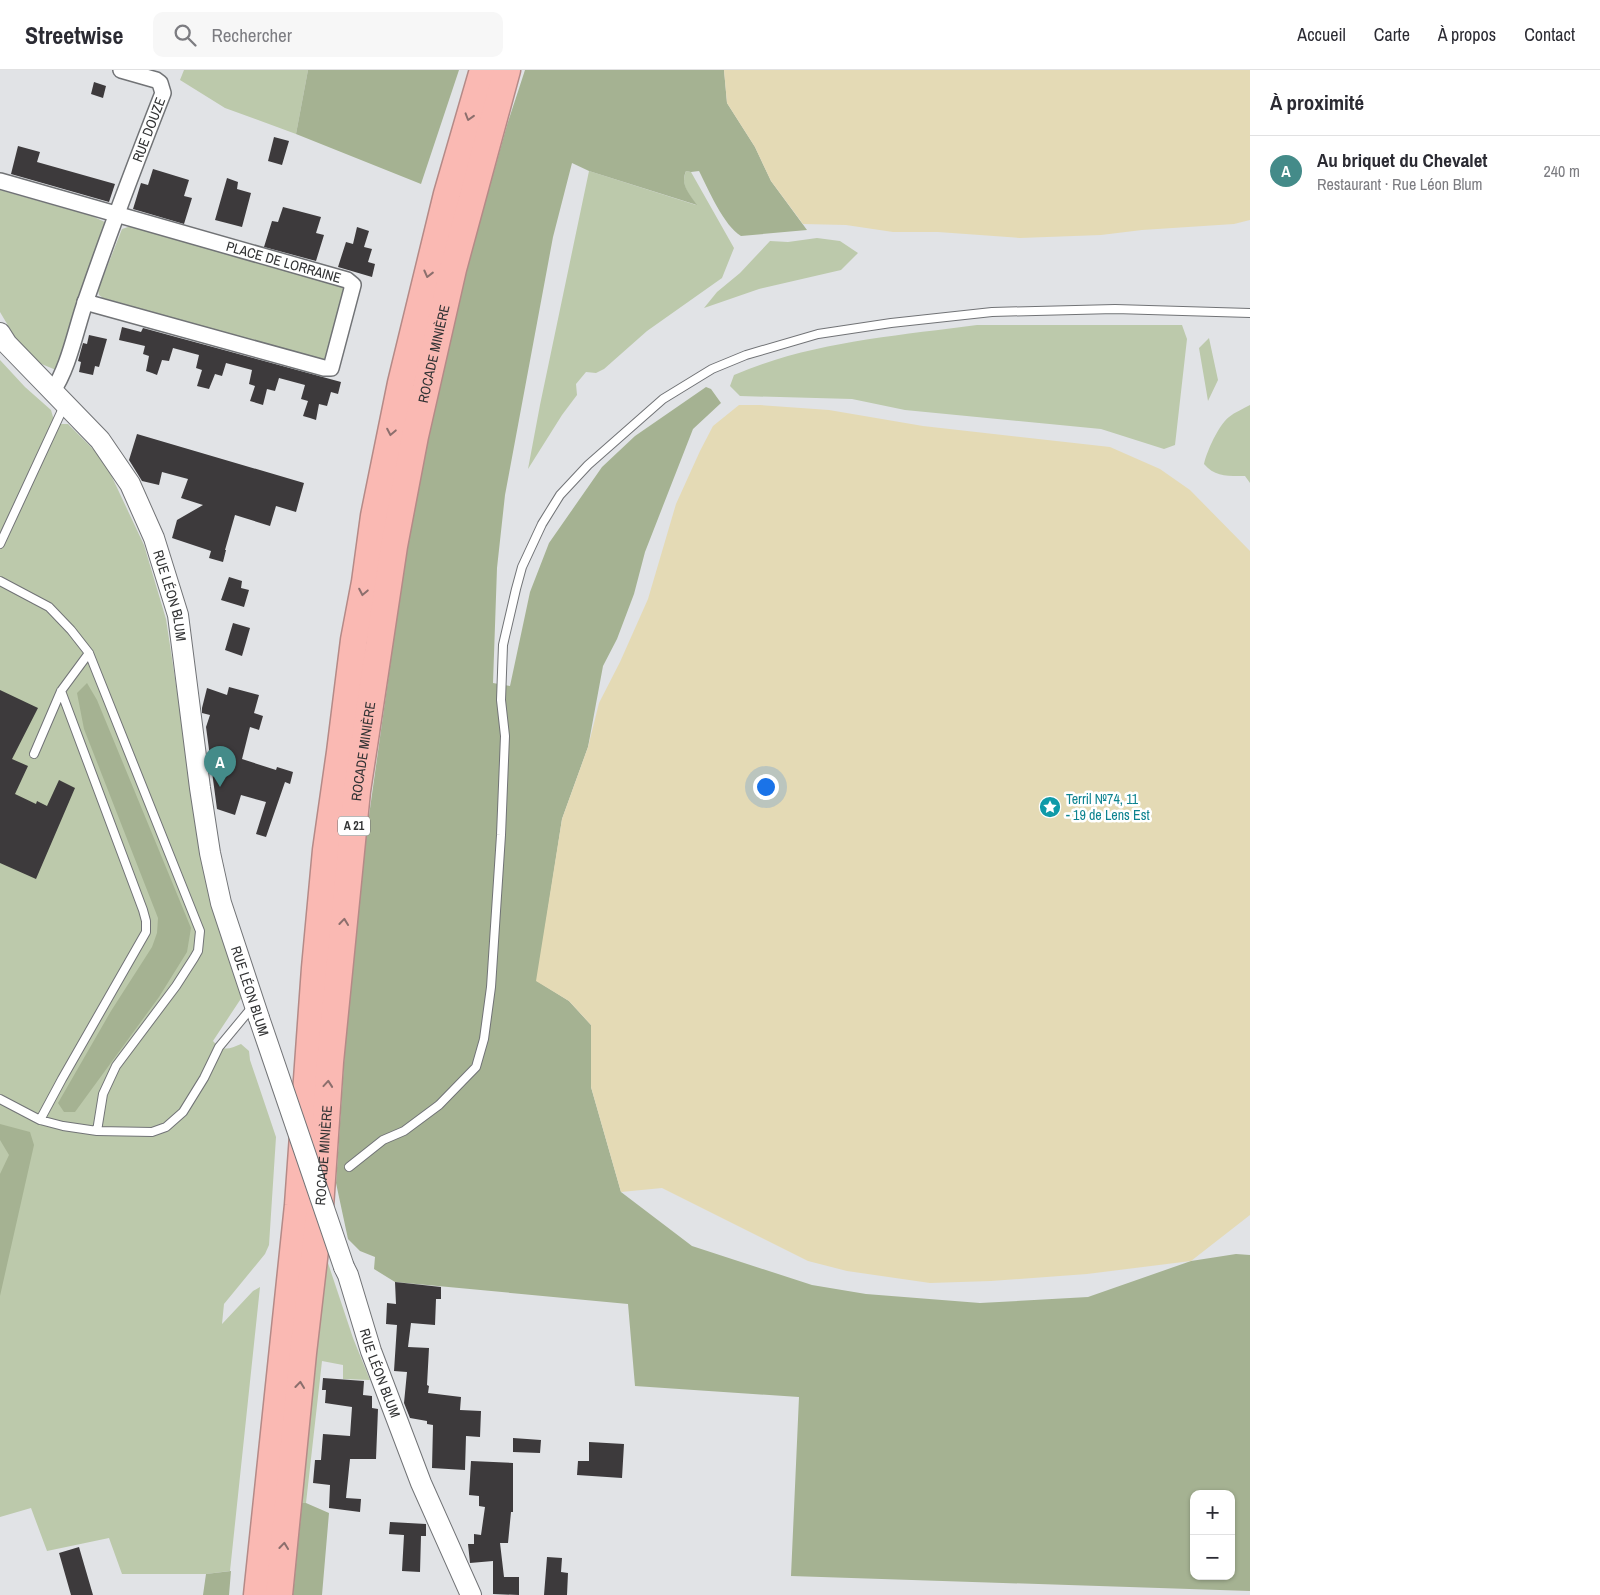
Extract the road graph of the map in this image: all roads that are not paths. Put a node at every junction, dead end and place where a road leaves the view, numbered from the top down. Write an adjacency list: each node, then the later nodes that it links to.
1 (121, 70): 5 (street, RUE DOUZE)
2 (483, 70): 20 (highway, ROCADE MINIÈRE / A 21, one-way to 20)
3 (507, 70): 21 (highway, ROCADE MINIÈRE / A 21, one-way to 3)
4 (0, 181): 5 (street, PLACE DE LORRAINE)
5 (116, 214): 6 (street, RUE DOUZE); 6 (street, PLACE DE LORRAINE)
6 (85, 302): 9 (street, RUE DOUZE)
7 (1250, 313): 19 (lane)
8 (0, 333): 9 (street, RUE LÉON BLUM)
9 (58, 398): 10 (lane); 15 (street, RUE LÉON BLUM)
10 (0, 544)
11 (0, 580): 12 (lane)
12 (89, 653): 13 (lane); 18 (lane)
13 (61, 691): 14 (lane); 17 (lane)
14 (34, 754)
15 (257, 1011): 18 (lane); 22 (street, RUE LÉON BLUM, bridge)
16 (0, 1099): 17 (lane)
17 (40, 1120): 18 (lane)
18 (97, 1131)
19 (349, 1167)
20 (257, 1595)
21 (279, 1595)
22 (472, 1595)

